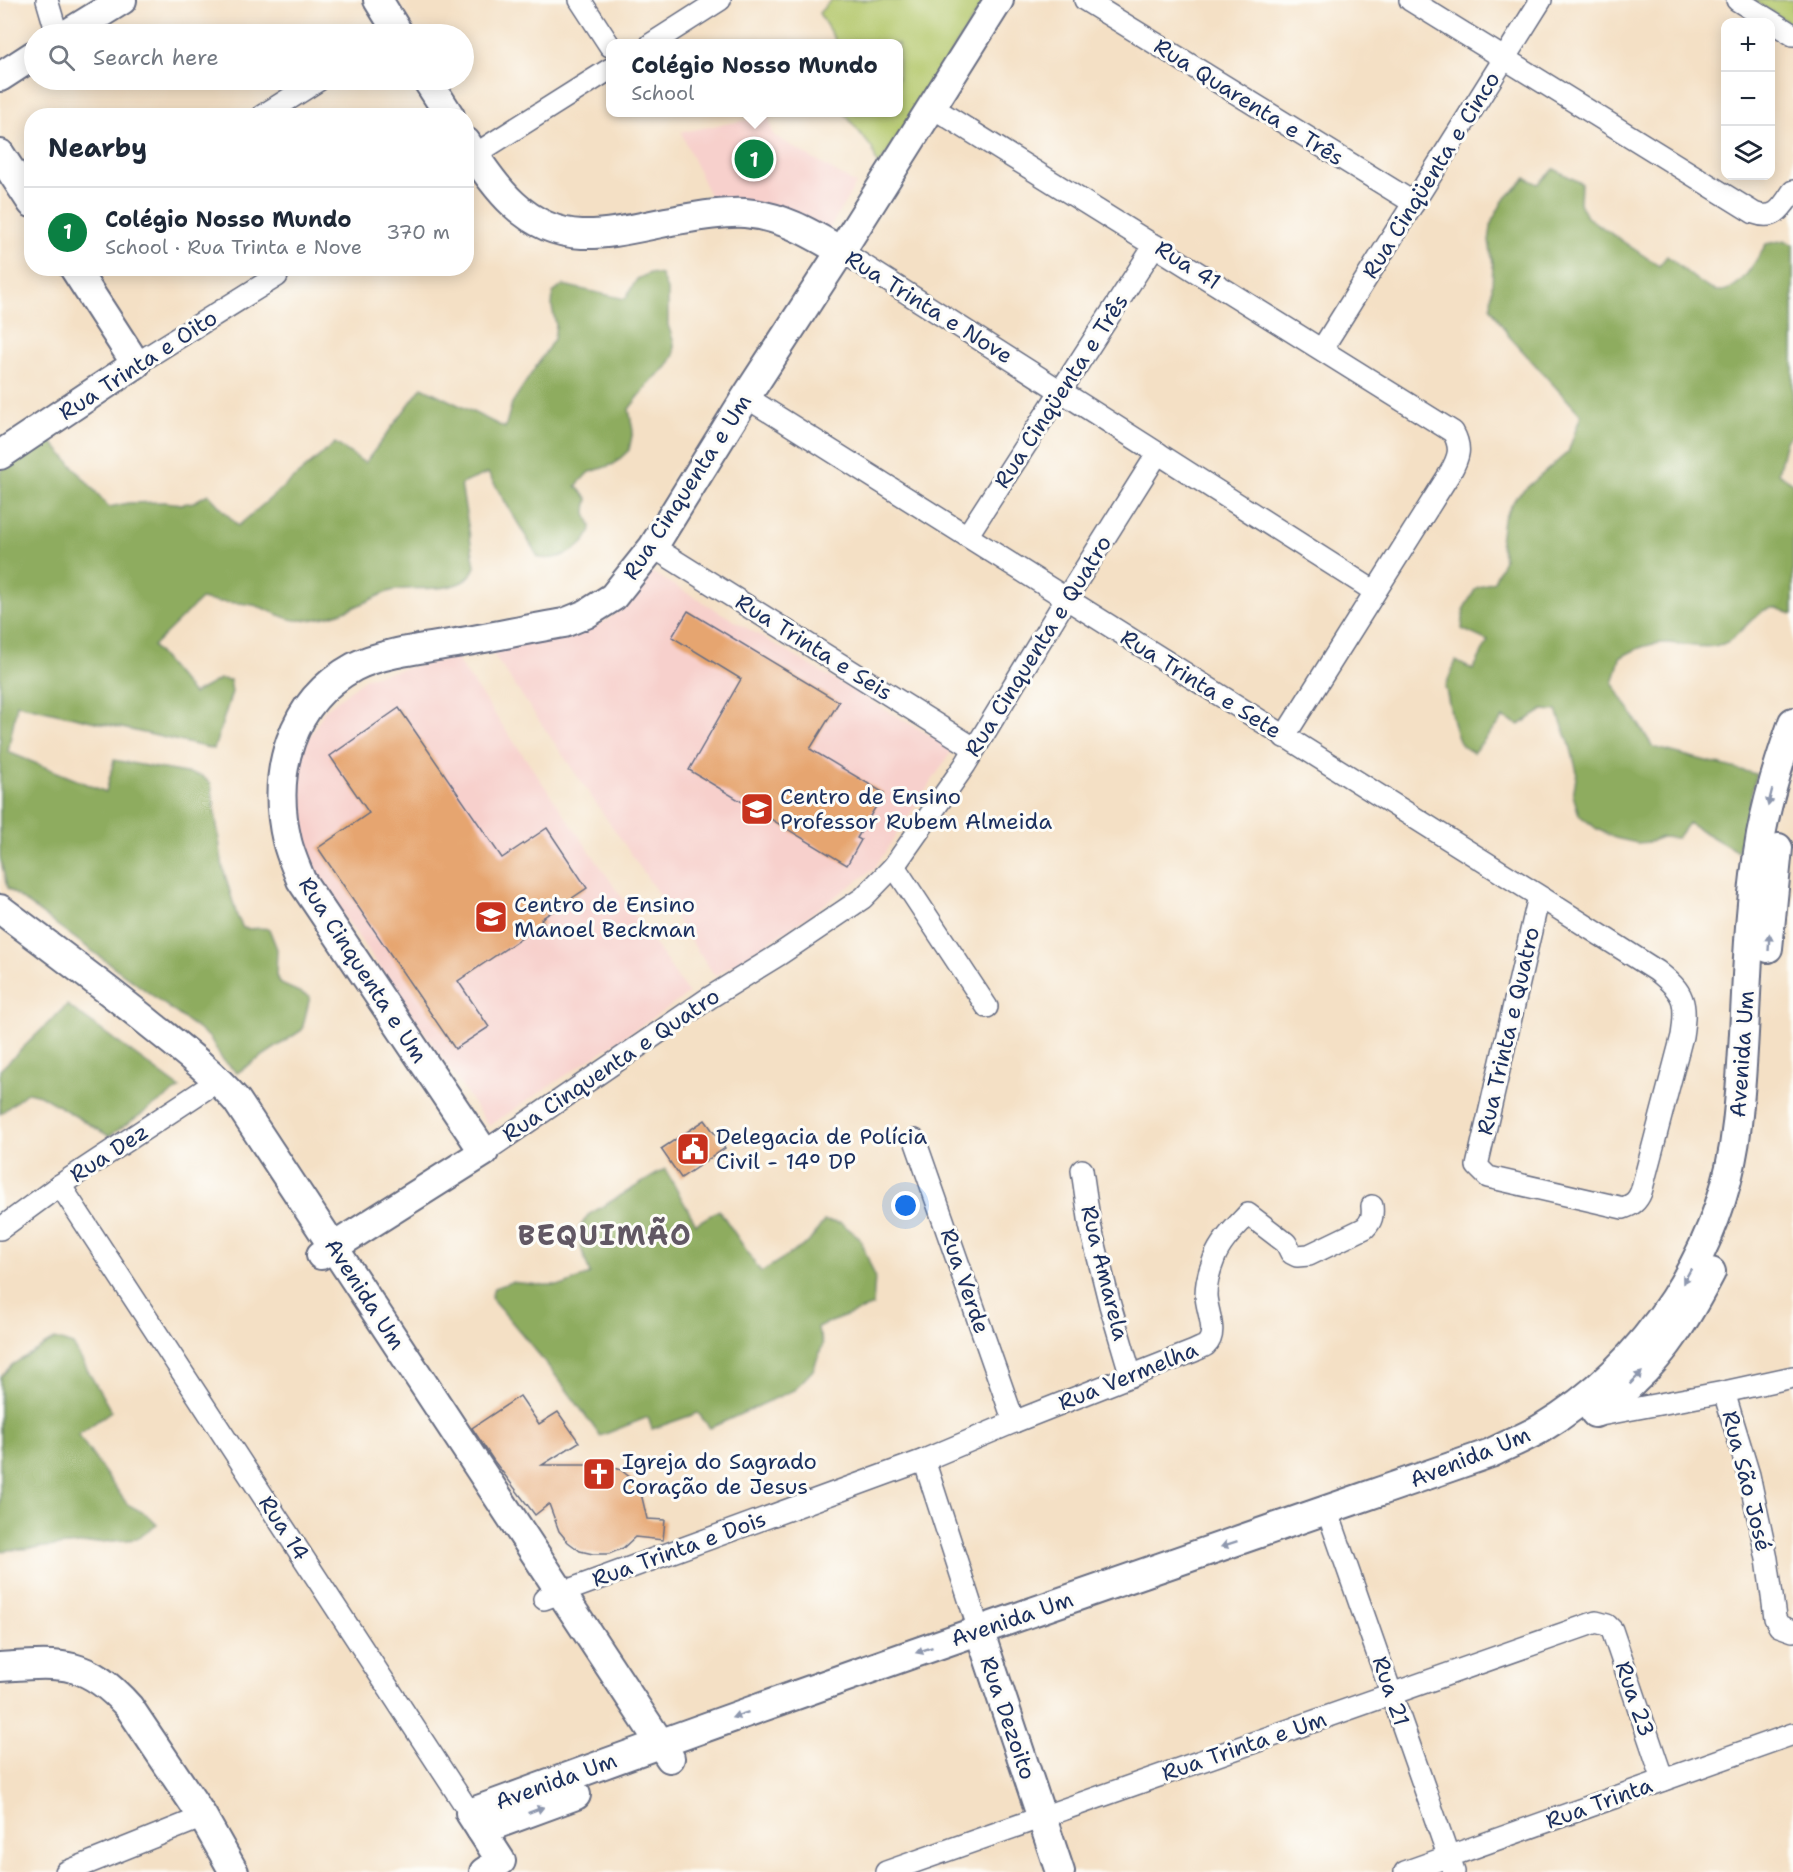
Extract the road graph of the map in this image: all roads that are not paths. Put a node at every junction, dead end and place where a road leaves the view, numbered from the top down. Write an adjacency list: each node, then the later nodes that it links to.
1 (47, 0): 11 (street)
2 (122, 0): 12 (main road)
3 (378, 0): 13 (main road)
4 (580, 0): 16 (street)
5 (720, 0): 15 (street)
6 (999, 0): 23 (main road, Rua Cinquenta e Um)
7 (1410, 0): 17 (street)
8 (1541, 0): 17 (street, Rua Cinqüenta e Cinco)
9 (1737, 0): 14 (street)
10 (1091, 2): 31 (street, Rua Quarenta e Três)
11 (54, 24)
12 (83, 24)
13 (390, 24)
14 (1793, 35)
15 (659, 39)
16 (606, 40)
17 (1504, 59): 30 (street); 31 (street, Rua Cinqüenta e Cinco)
18 (24, 61): 20 (main road)
19 (606, 71): 26 (street)
20 (0, 77)
21 (303, 90): 24 (street)
22 (433, 90): 25 (main road)
23 (932, 107): 32 (street, Rua 41); 33 (main road, Rua Cinquenta e Um)
24 (275, 108)
25 (445, 108)
26 (474, 147)
27 (0, 154): 29 (main road)
28 (474, 154): 33 (main road, Rua Trinta e Nove)
29 (24, 191)
30 (1793, 191)
31 (1414, 203): 36 (street, Rua Cinqüenta e Cinco)
32 (1155, 245): 36 (street, Rua 41); 38 (street, Rua Cinqüenta e Três)
33 (841, 251): 38 (street, Rua Trinta e Nove); 39 (main road, Rua Cinquenta e Um)
34 (79, 276): 37 (main road)
35 (277, 276): 37 (street, Rua Trinta e Oito)
36 (1322, 349): 44 (street, Rua 41)
37 (136, 364): 41 (main road, Rua Trinta e Oito)
38 (1061, 391): 40 (street, Rua Trinta e Nove); 42 (street, Rua Cinqüenta e Três)
39 (746, 397): 42 (street, Rua Trinta e Sete); 43 (main road, Rua Cinquenta e Um)
40 (1158, 453): 44 (street, Rua Trinta e Nove); 45 (street, Rua Cinquenta e Quatro)
41 (0, 454)
42 (967, 536): 45 (street, Rua Trinta e Sete)
43 (653, 547): 48 (street, Rua Trinta e Seis); 57 (main road, Rua Cinquenta e Um)
44 (1374, 591): 47 (street)
45 (1066, 599): 47 (street, Rua Trinta e Sete); 48 (street, Rua Cinquenta e Quatro)
46 (1793, 722): 70 (main road, Avenida Um, one-way to 70)
47 (1284, 736): 51 (street, Rua Trinta e Sete)
48 (974, 748): 50 (street, Rua Cinquenta e Quatro)
49 (1793, 788): 67 (main road, Avenida Um, one-way to 49)
50 (894, 866): 54 (street); 57 (street, Rua Cinquenta e Quatro)
51 (1539, 896): 61 (street, Rua Trinta e Sete); 61 (street, Rua Trinta e Quatro)
52 (0, 909): 55 (main road, Avenida Um)
53 (0, 928): 55 (main road, Avenida Um)
54 (987, 1007)
55 (215, 1083): 59 (street, Rua Dez); 63 (main road, Avenida Um)
56 (915, 1140): 68 (street, Rua Verde)
57 (484, 1152): 63 (main road, Rua Cinquenta e Quatro)
58 (1082, 1170): 64 (street, Rua Amarela)
59 (60, 1185): 62 (street, Rua Dez); 82 (street, Rua 14)
60 (1372, 1206): 64 (street, Rua Vermelha)
61 (1623, 1209)
62 (0, 1229)
63 (328, 1251): 71 (main road, Avenida Um)
64 (1131, 1376): 68 (street, Rua Vermelha)
65 (1793, 1377): 66 (street)
66 (1724, 1392): 67 (street); 73 (street, Rua São José)
67 (1592, 1416): 70 (main road, Avenida Um)
68 (1014, 1422): 69 (street, Rua Trinta e Dois)
69 (924, 1460): 71 (street, Rua Trinta e Dois); 74 (street, Rua Dezoito)
70 (1330, 1518): 74 (main road, Avenida Um); 76 (street, Rua 21)
71 (553, 1595): 78 (main road, Avenida Um)
72 (1602, 1622): 76 (street, Rua Trinta e Um); 79 (street, Rua 23)
73 (1793, 1630)
74 (982, 1640): 78 (main road, Avenida Um); 81 (main road, Rua Dezoito)
75 (0, 1667): 80 (main road)
76 (1393, 1694): 81 (street, Rua Trinta e Um); 83 (street, Rua 21)
77 (1793, 1734): 79 (street, Rua Trinta)
78 (657, 1754): 82 (main road, Avenida Um)
79 (1663, 1780): 83 (street, Rua Trinta)
80 (203, 1817): 85 (street); 86 (main road)
81 (1042, 1817): 87 (street, Rua Trinta e Um); 88 (main road, Rua Dezoito)
82 (475, 1822): 84 (main road, Rua 14)
83 (1451, 1864): 89 (street, Rua Trinta)
84 (497, 1868)
85 (66, 1872)
86 (234, 1872)
87 (886, 1872)
88 (1060, 1872)
89 (1405, 1872)

